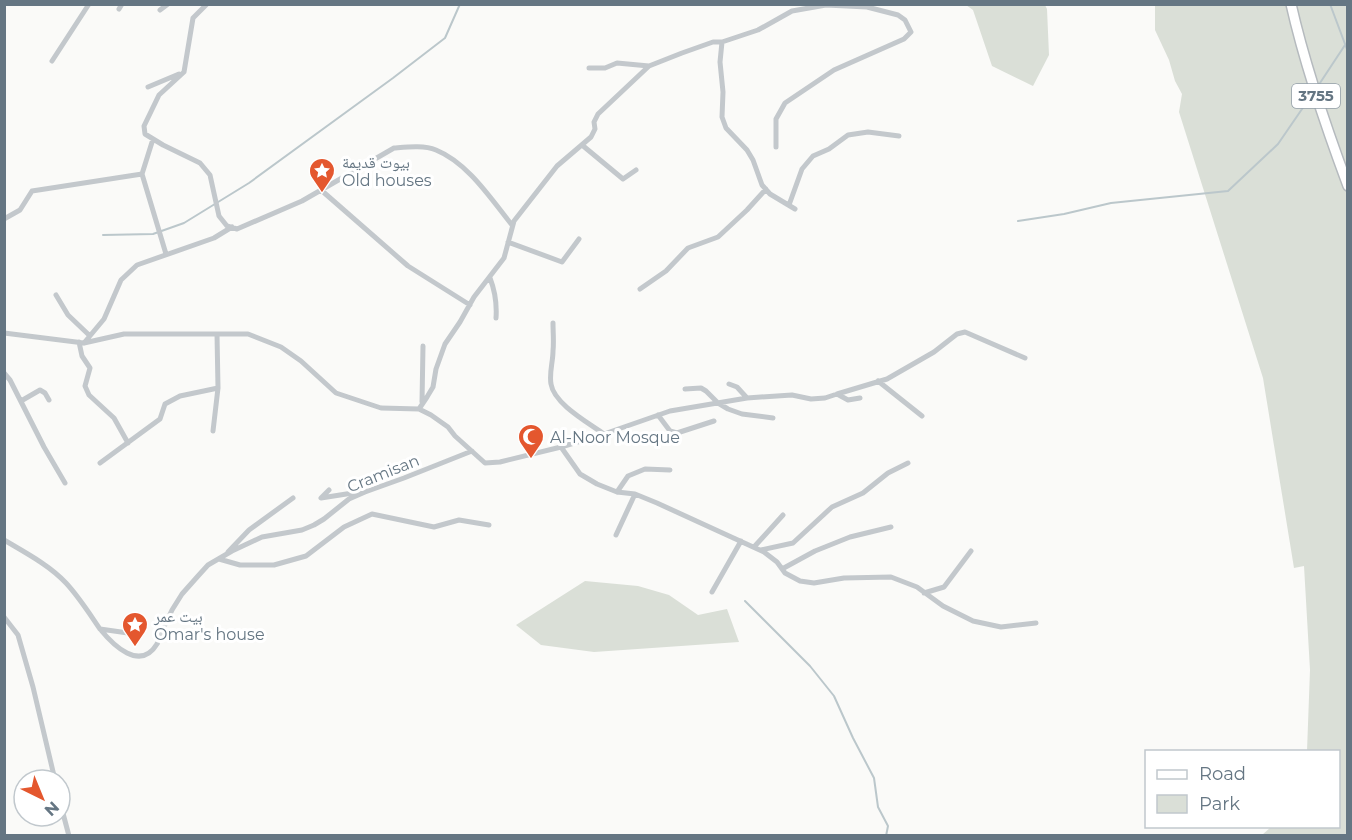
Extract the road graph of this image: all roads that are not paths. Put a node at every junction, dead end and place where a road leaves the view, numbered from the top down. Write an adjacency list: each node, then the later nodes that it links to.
1 (89, 4): 7 (street)
2 (168, 4): 5 (street)
3 (207, 4): 10 (street)
4 (1291, 4): 18 (main road, 3755)
5 (160, 10)
6 (722, 42): 8 (street); 15 (street); 19 (street)
7 (52, 61)
8 (649, 66): 9 (street); 14 (street)
9 (589, 68)
10 (184, 72): 11 (street); 13 (street)
11 (148, 87)
12 (899, 136): 21 (street)
13 (153, 139): 17 (street); 25 (street)
14 (582, 145): 16 (street); 24 (street)
15 (776, 147)
16 (636, 170)
17 (141, 174): 23 (street); 28 (street)
18 (1347, 186)
19 (765, 189): 21 (street); 30 (street)
20 (321, 190): 24 (street); 25 (street); 32 (street)
21 (789, 205): 22 (street)
22 (795, 209)
23 (4, 219)
24 (513, 225): 27 (street)
25 (232, 228): 28 (street)
26 (579, 239): 27 (street)
27 (508, 242): 29 (street)
28 (166, 254): 37 (street)
29 (490, 278): 32 (street); 33 (street)
30 (640, 289)
31 (56, 295): 37 (street)
32 (470, 305): 52 (street)
33 (496, 318)
34 (553, 323): 58 (street)
35 (4, 333): 38 (street)
36 (217, 334): 38 (street); 44 (street); 52 (street)
37 (89, 335): 38 (street)
38 (81, 342): 59 (street)
39 (423, 346): 52 (street)
40 (1025, 358): 42 (street)
41 (4, 373): 50 (street)
42 (878, 381): 46 (street); 54 (street)
43 (729, 384): 47 (street)
44 (218, 388): 57 (street); 59 (street)
45 (685, 389): 51 (street)
46 (837, 394): 47 (street); 48 (street)
47 (747, 398): 51 (street)
48 (860, 398)
49 (49, 400): 50 (street)
50 (21, 401): 65 (street)
51 (718, 403): 53 (street); 55 (street)
52 (421, 406): 61 (street)
53 (658, 415): 56 (street); 58 (street)
54 (922, 416)
55 (773, 418)
56 (714, 421)
57 (213, 431)
58 (604, 434): 60 (street)
59 (128, 443): 62 (street)
60 (561, 447): 61 (street); 68 (street)
61 (472, 451): 67 (street, Cramisan)
62 (100, 463)
63 (908, 463): 78 (street)
64 (670, 470): 68 (street)
65 (65, 483)
66 (329, 490): 67 (street)
67 (369, 490): 80 (street, Cramisan)
68 (617, 492): 69 (street)
69 (635, 494): 74 (street); 76 (street)
70 (293, 498): 80 (street)
71 (783, 515): 77 (street)
72 (489, 525): 80 (street)
73 (891, 527): 81 (street)
74 (616, 535)
75 (4, 540): 87 (street)
76 (741, 541): 77 (street); 82 (street)
77 (754, 547): 78 (street)
78 (761, 550): 81 (street)
79 (971, 551): 83 (street)
80 (222, 557): 85 (street, Cramisan)
81 (782, 569): 83 (street)
82 (712, 592)
83 (924, 593): 86 (street)
84 (4, 617): 90 (street)
85 (166, 623)
86 (1036, 623)
87 (100, 628): 88 (street); 89 (street)
88 (135, 634)
89 (157, 644)
90 (52, 768)

